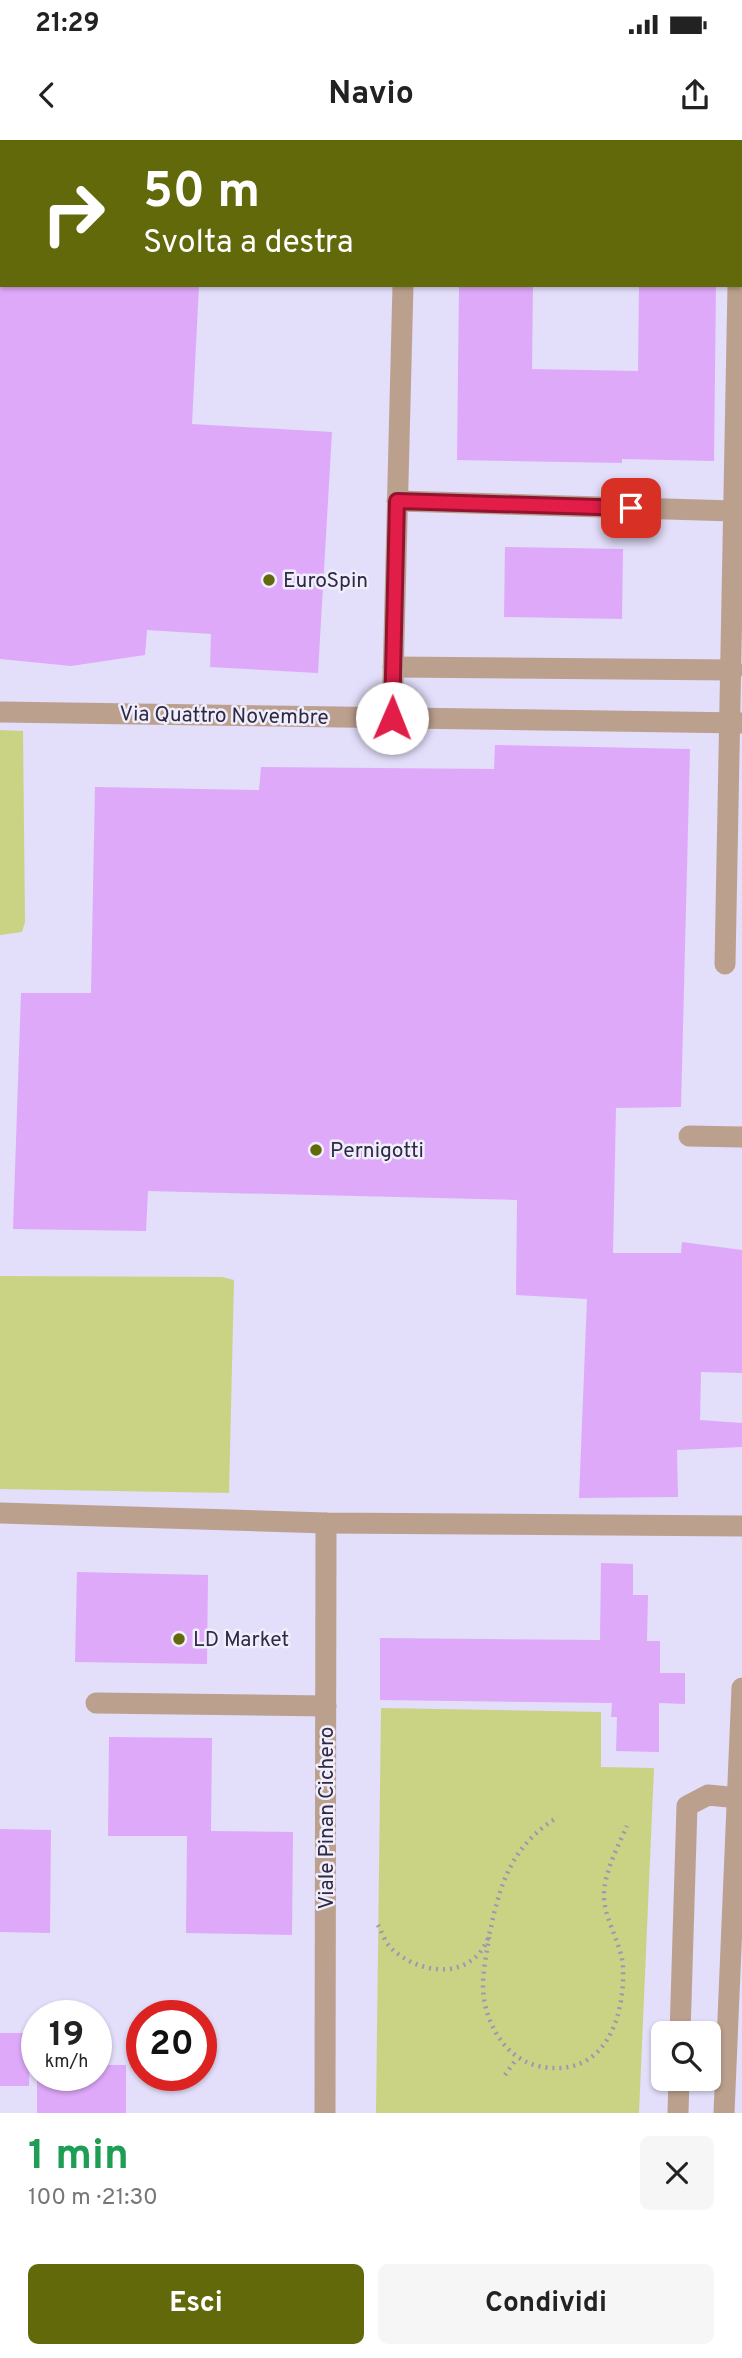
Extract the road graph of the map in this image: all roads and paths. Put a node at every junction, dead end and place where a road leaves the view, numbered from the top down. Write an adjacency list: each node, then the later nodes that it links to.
1 (403, 287): 3 (street)
2 (738, 287): 4 (street)
3 (397, 501): 4 (street); 5 (street)
4 (734, 511): 6 (street)
5 (393, 667): 6 (street); 8 (street)
6 (733, 670): 9 (street)
7 (0, 712): 8 (street, Via Quattro Novembre)
8 (392, 718): 9 (street, Via Quattro Novembre)
9 (737, 723): 10 (street)
10 (725, 964)
11 (689, 1136): 12 (street)
12 (742, 1138)
13 (0, 1513): 14 (street)
14 (326, 1523): 15 (street); 18 (street, Viale Pinan Cichero)
15 (742, 1526)
16 (742, 1688): 19 (street)
17 (96, 1703): 18 (street)
18 (326, 1706): 28 (street, Viale Pinan Cichero)
19 (740, 1798): 24 (street); 30 (street)
20 (558, 1817): 23 (path)
21 (627, 1826): 25 (path)
22 (378, 1925): 23 (path)
23 (489, 1937): 25 (path)
24 (680, 2021)
25 (517, 2058): 26 (path)
26 (505, 2075)
27 (679, 2091): 29 (street)
28 (326, 2113)
29 (678, 2113)
30 (724, 2113)

